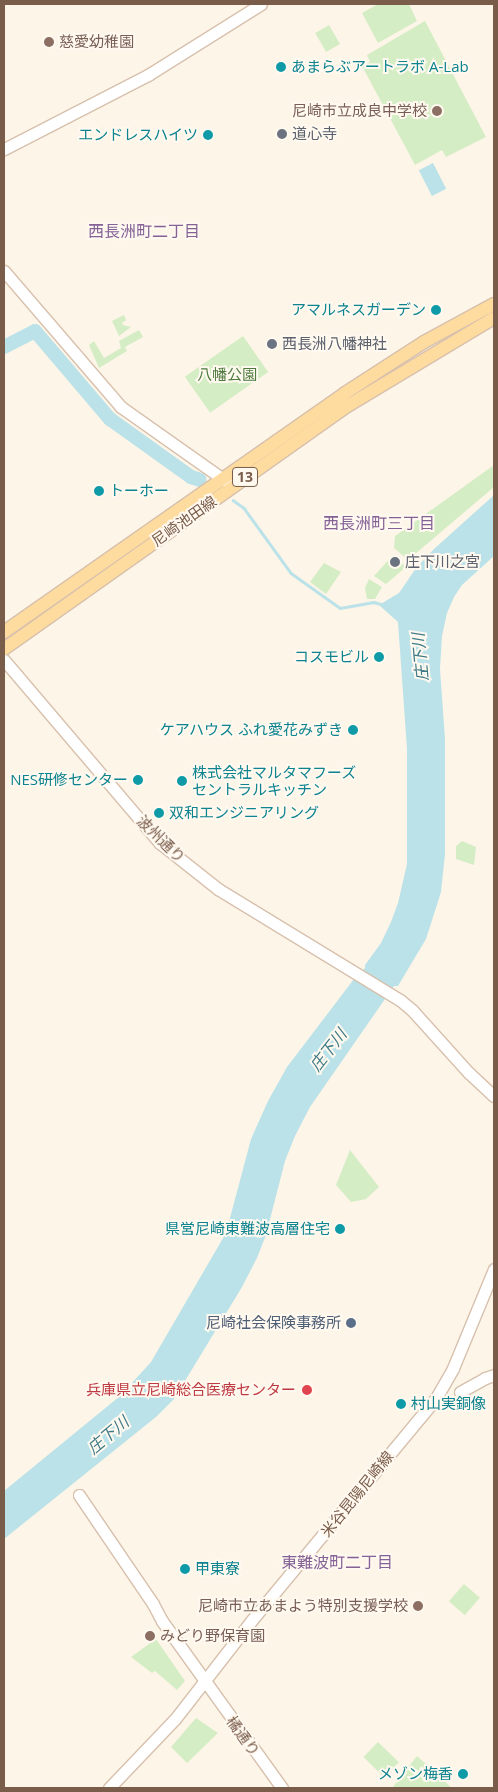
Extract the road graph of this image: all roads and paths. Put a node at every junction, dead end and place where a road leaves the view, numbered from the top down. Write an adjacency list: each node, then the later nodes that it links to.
1 (261, 4): 2 (street)
2 (4, 149)
3 (4, 270): 6 (street)
4 (494, 304): 6 (main road, 尼崎池田線 / 13)
5 (494, 318): 6 (main road, 尼崎池田線 / 13)
6 (227, 482): 7 (main road, 尼崎池田線 / 13); 8 (main road, 尼崎池田線 / 13)
7 (4, 632)
8 (4, 650)
9 (4, 660): 10 (street, 波州通り)
10 (494, 1096)
11 (494, 1270): 15 (street, 米谷昆陽尼崎線)
12 (494, 1375): 13 (street)
13 (460, 1392)
14 (78, 1495): 15 (street, 橘通り)
15 (205, 1683): 16 (street, 米谷昆陽尼崎線); 17 (street, 橘通り)
16 (109, 1788)
17 (282, 1788)

